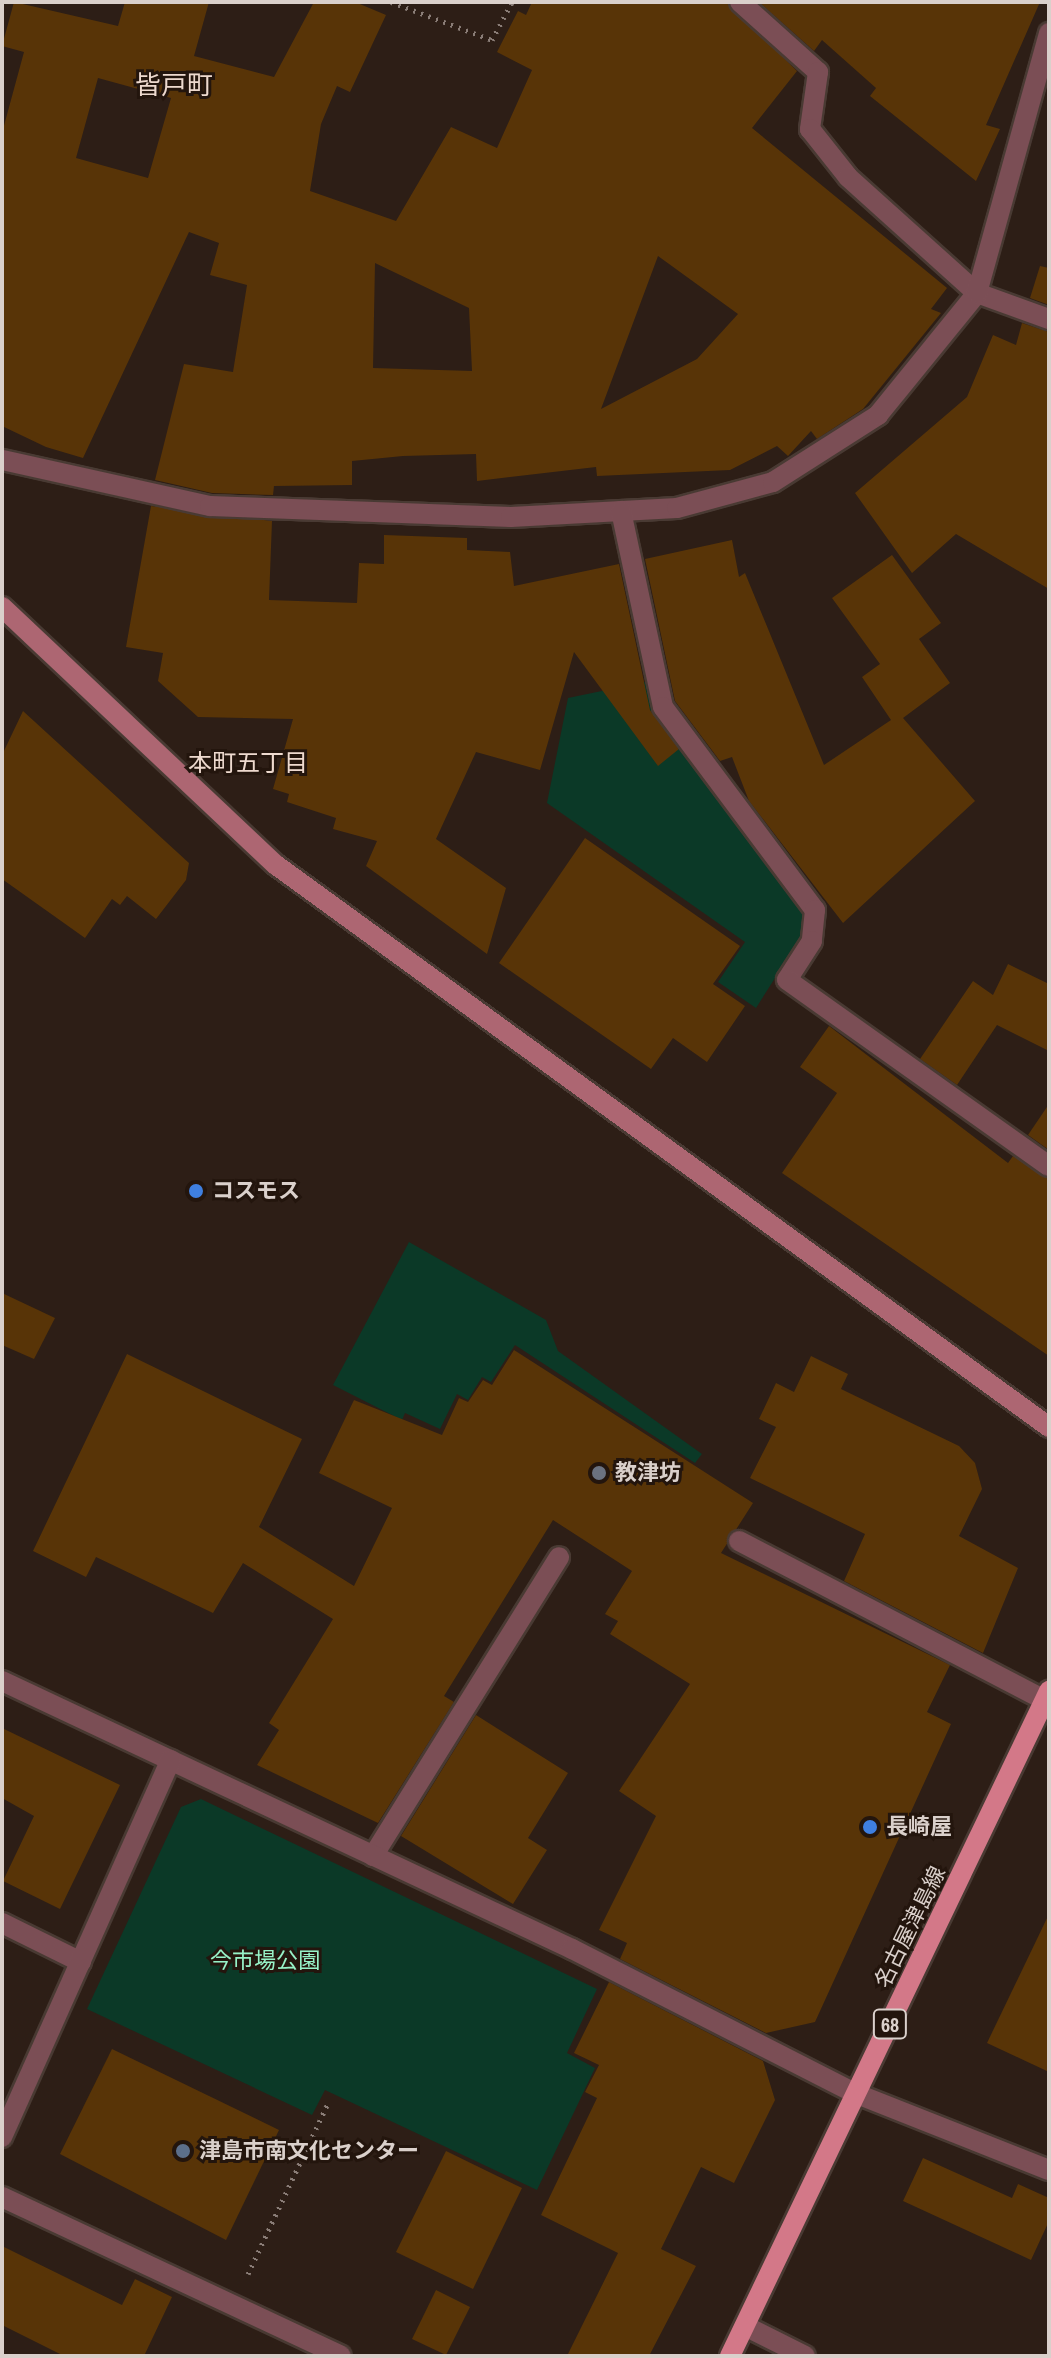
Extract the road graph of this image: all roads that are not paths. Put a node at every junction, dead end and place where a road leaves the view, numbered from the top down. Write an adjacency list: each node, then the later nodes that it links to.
1 (740, 2): 3 (street)
2 (1049, 33): 3 (street)
3 (977, 293): 4 (street); 6 (street)
4 (1049, 319)
5 (2, 460): 6 (street)
6 (621, 511): 8 (street)
7 (2, 607): 9 (street)
8 (1049, 1166)
9 (1049, 1427)
10 (739, 1541): 13 (street)
11 (559, 1557): 15 (street)
12 (2, 1681): 14 (street)
13 (1047, 1695): 18 (main road, 名古屋津島線 / 68)
14 (171, 1760): 15 (street); 17 (street)
15 (373, 1856): 18 (street)
16 (2, 1923): 17 (street)
17 (81, 1962): 19 (street)
18 (857, 2094): 20 (street); 22 (main road, 名古屋津島線 / 68)
19 (2, 2137)
20 (1049, 2170)
21 (2, 2197): 23 (street)
22 (745, 2326): 24 (main road, 名古屋津島線 / 68); 25 (street)
23 (341, 2356)
24 (730, 2356)
25 (805, 2356)

